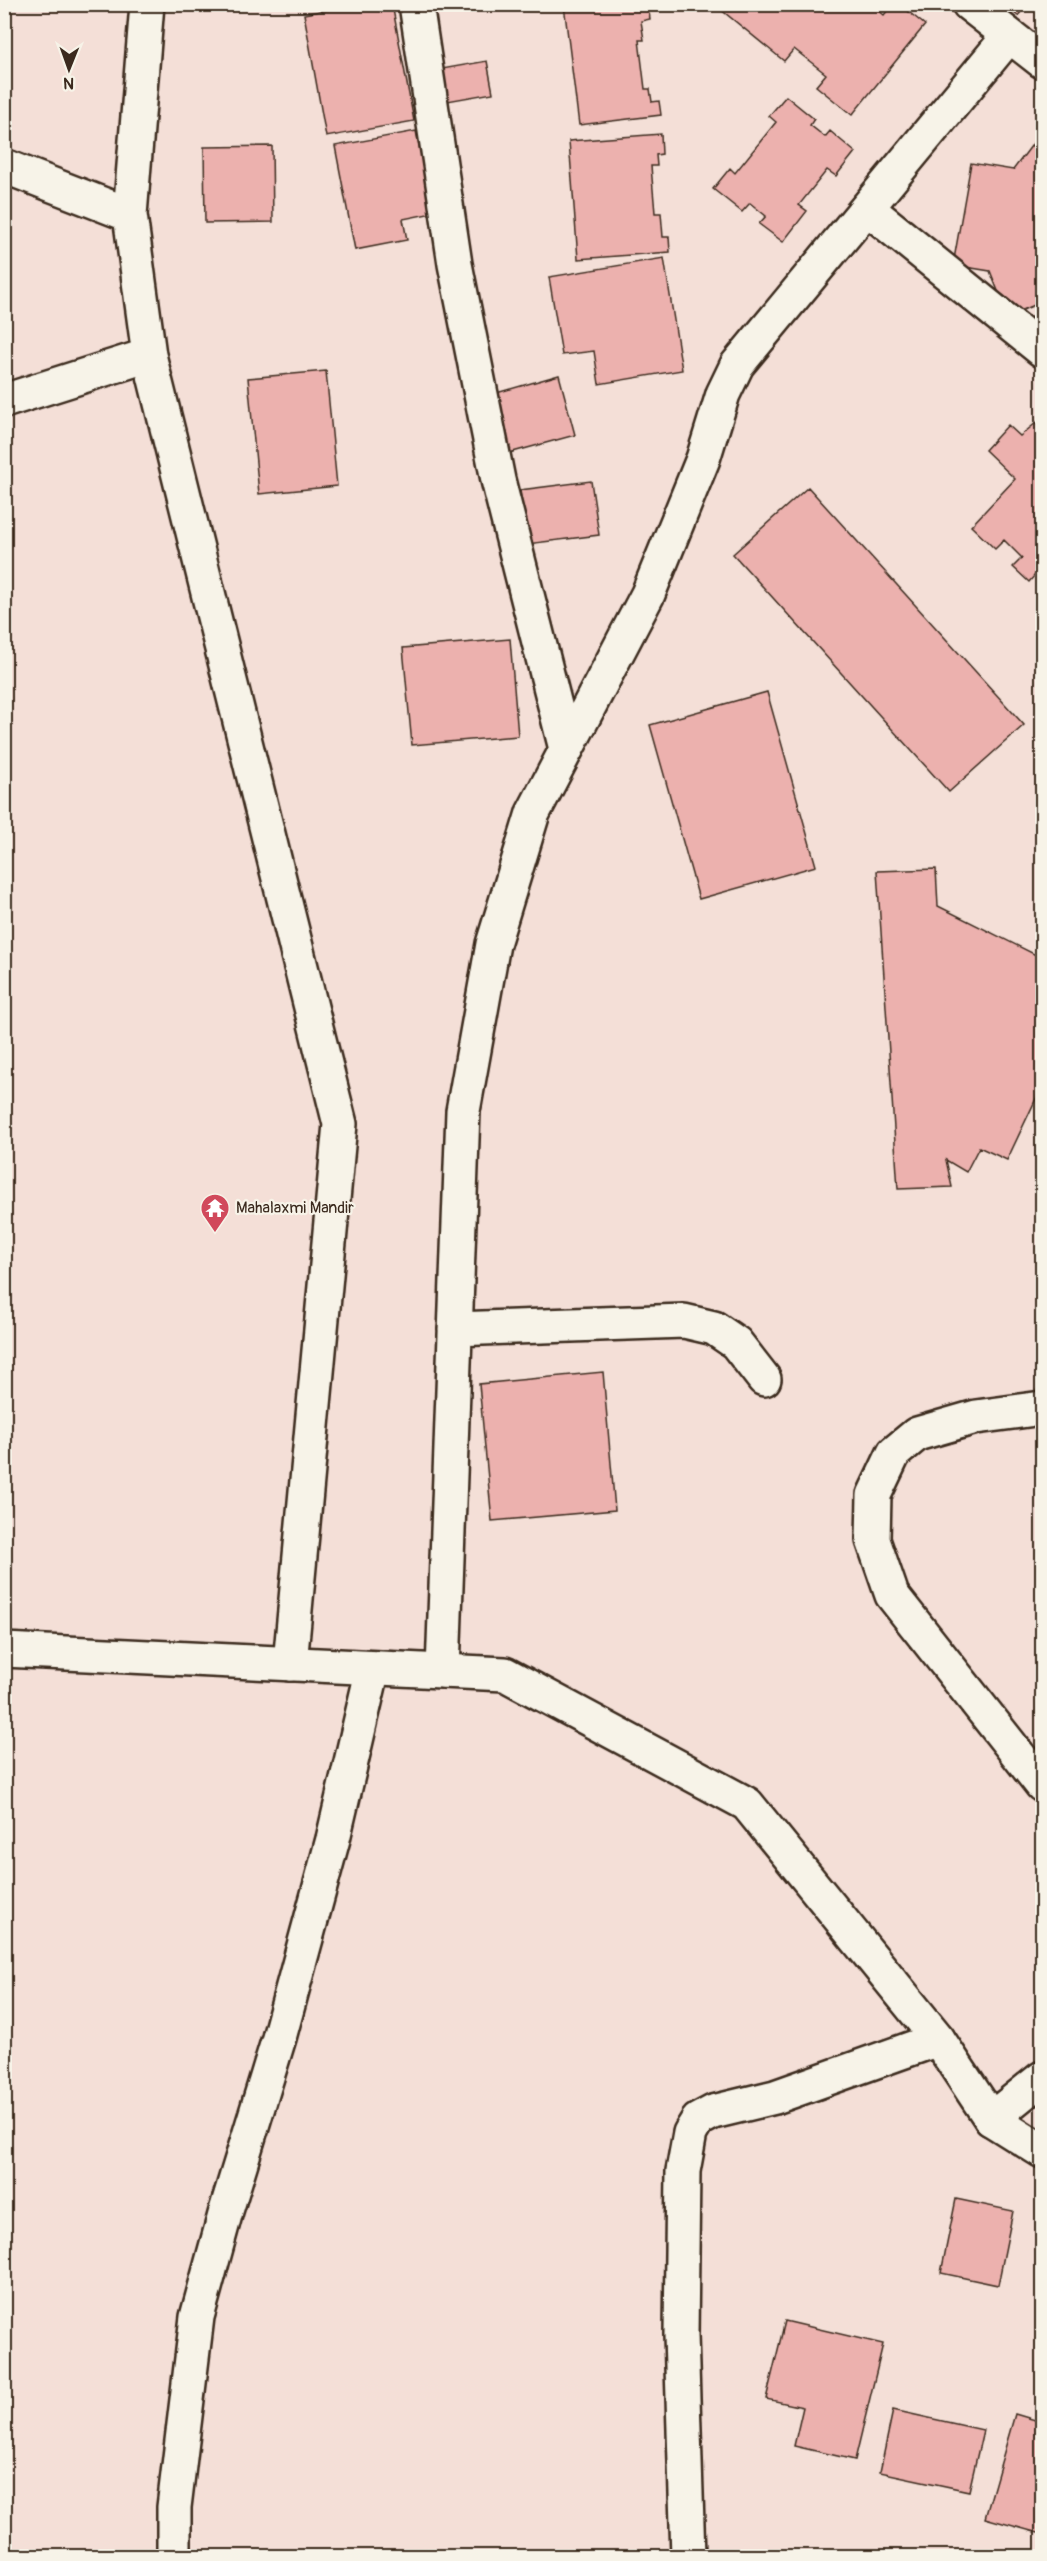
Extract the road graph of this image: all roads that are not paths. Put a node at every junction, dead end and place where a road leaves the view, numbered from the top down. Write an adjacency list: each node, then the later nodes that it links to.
1 (147, 4): 8 (street)
2 (416, 4): 12 (street)
3 (969, 4): 4 (street)
4 (1009, 36): 5 (street); 7 (street)
5 (1042, 61)
6 (4, 165): 8 (street)
7 (867, 208): 9 (street); 12 (street)
8 (130, 215): 10 (street)
9 (1042, 350)
10 (149, 355): 11 (street); 17 (street)
11 (4, 401)
12 (566, 749): 13 (street)
13 (455, 1329): 14 (street); 19 (street)
14 (764, 1379)
15 (1042, 1408): 20 (street)
16 (4, 1650): 17 (street)
17 (290, 1664): 18 (street)
18 (373, 1668): 19 (street); 25 (street)
19 (443, 1671): 21 (street)
20 (1042, 1785)
21 (938, 2039): 23 (street); 26 (street)
22 (1042, 2078): 23 (street)
23 (991, 2119): 24 (street)
24 (1042, 2151)
25 (174, 2556)
26 (688, 2556)

